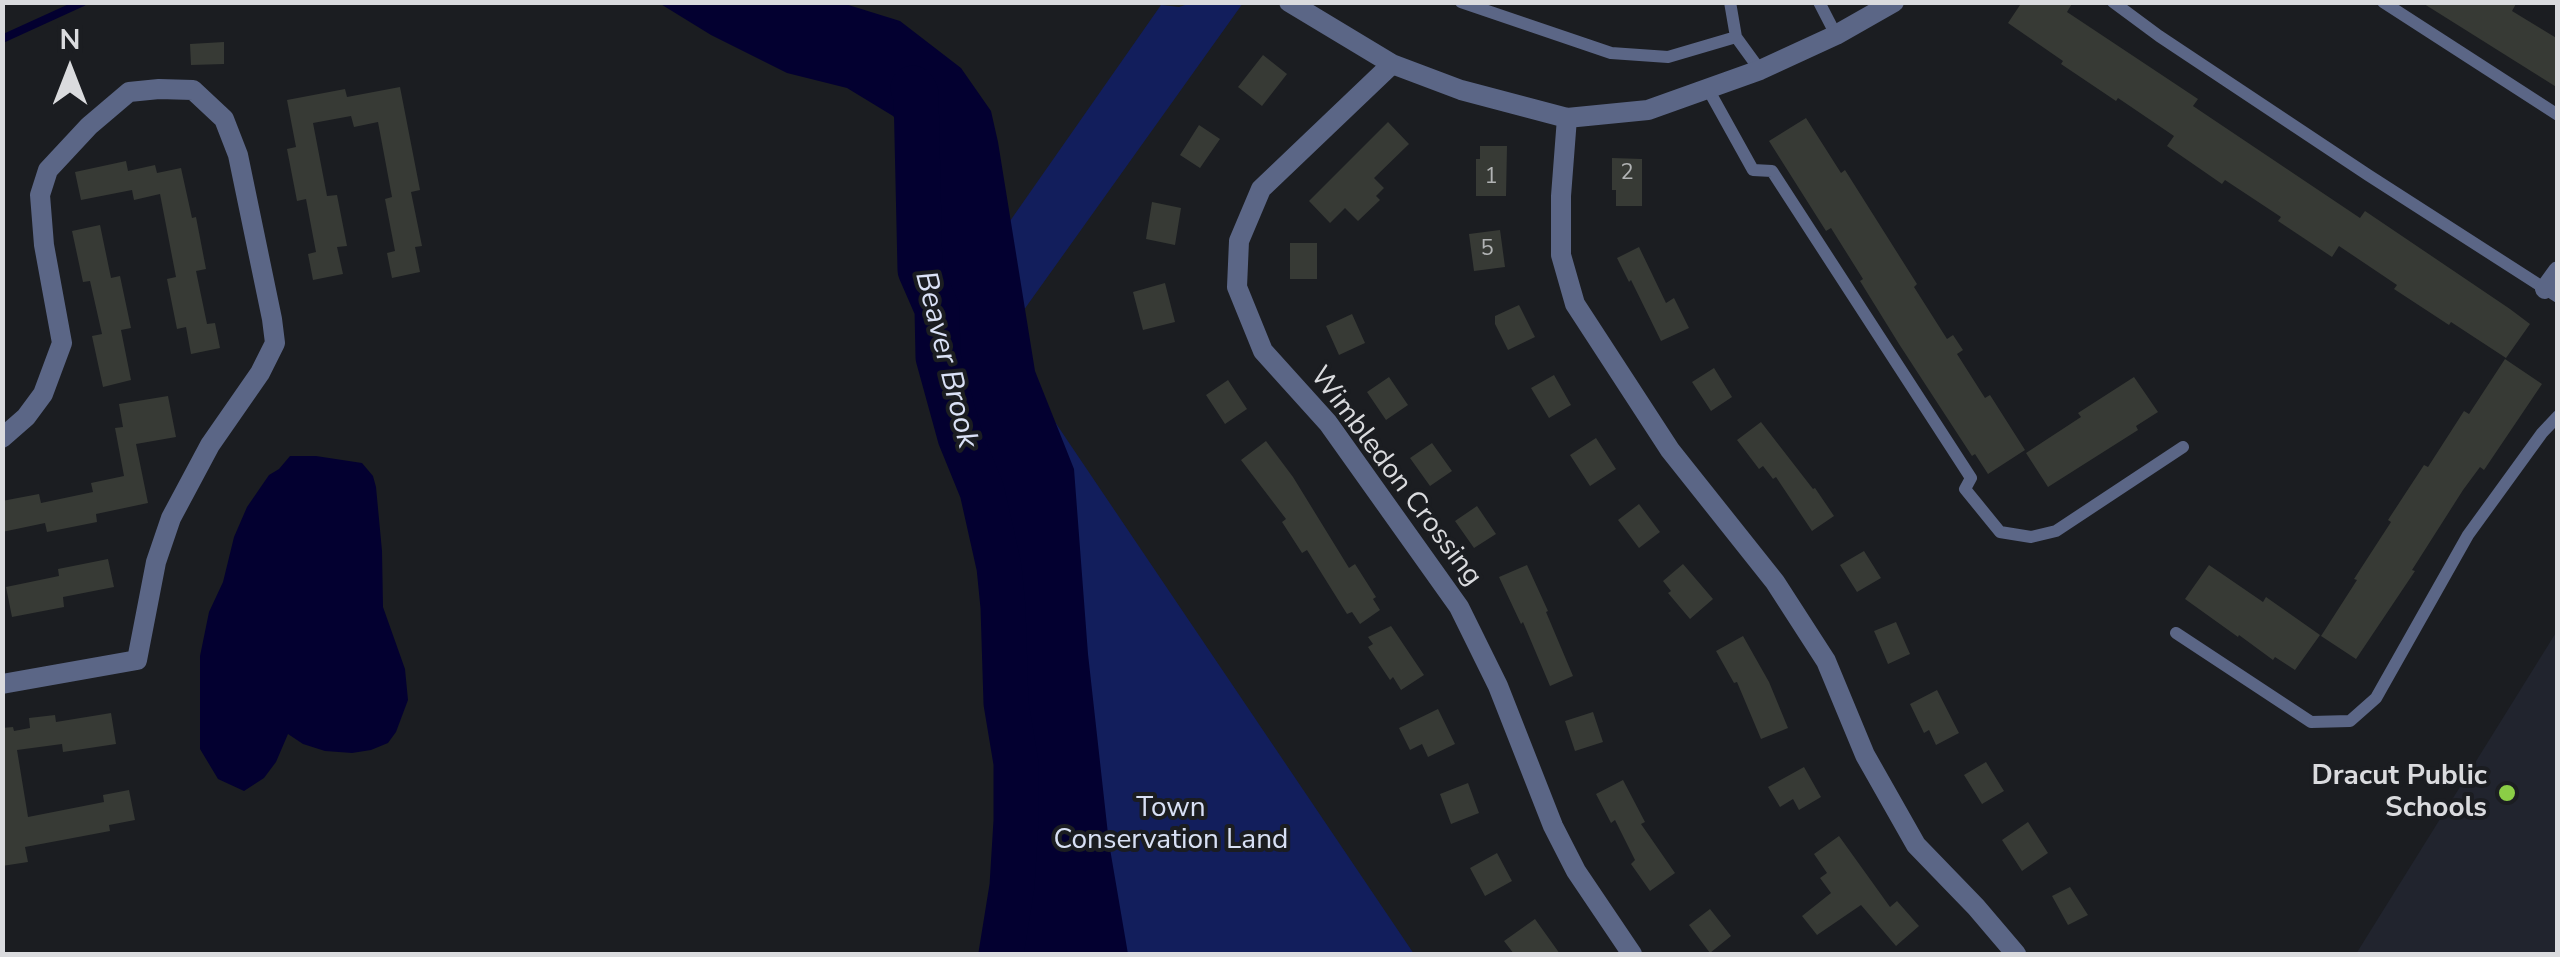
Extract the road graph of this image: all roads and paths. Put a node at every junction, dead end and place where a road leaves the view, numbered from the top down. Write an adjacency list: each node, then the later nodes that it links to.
1 (1289, 2): 10 (street)
2 (1461, 2): 9 (lane)
3 (1730, 2): 9 (lane)
4 (1819, 2): 8 (lane)
5 (1894, 2): 8 (street)
6 (2113, 2): 16 (lane)
7 (2384, 2): 13 (lane)
8 (1836, 35): 11 (street)
9 (1736, 37): 11 (lane)
10 (1392, 64): 14 (street); 22 (street, Wimbledon Crossing)
11 (1760, 70): 12 (street)
12 (1708, 89): 14 (street); 19 (lane)
13 (2558, 115)
14 (1566, 118): 23 (street)
15 (2558, 271): 16 (street)
16 (2551, 293)
17 (2558, 416): 20 (lane)
18 (2, 438): 21 (street)
19 (2183, 447)
20 (2176, 633)
21 (2, 684)
22 (1632, 954)
23 (2016, 954)

